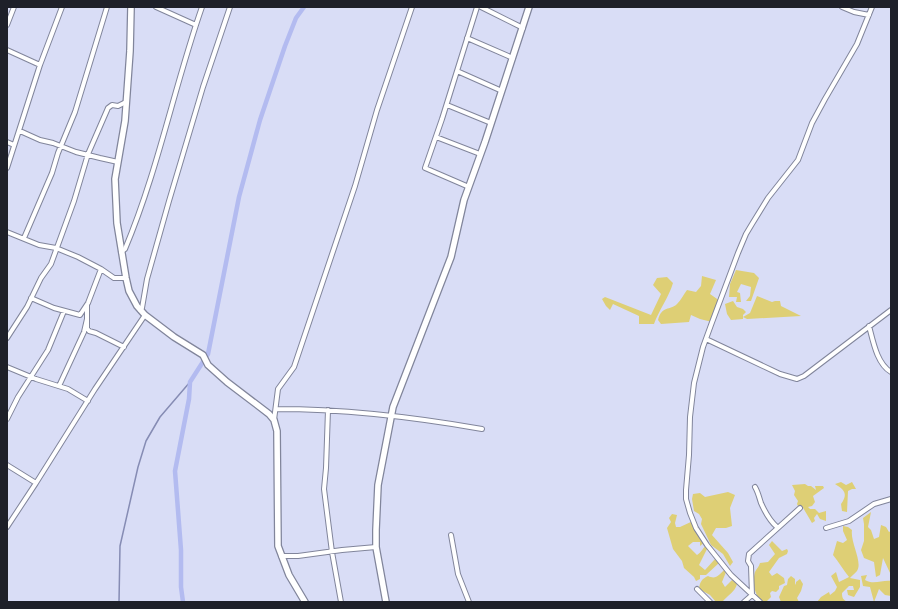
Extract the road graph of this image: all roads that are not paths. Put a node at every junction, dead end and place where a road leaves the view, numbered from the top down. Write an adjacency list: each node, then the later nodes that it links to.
1 (14, 7): 15 (street)
2 (62, 7): 21 (street)
3 (107, 7): 31 (street)
4 (131, 7): 24 (main road)
5 (156, 7): 16 (street)
6 (202, 7): 16 (street)
7 (230, 7): 46 (street)
8 (412, 7): 59 (street)
9 (477, 7): 18 (street)
10 (481, 7): 17 (street)
11 (529, 7): 17 (main road)
12 (842, 7): 14 (street)
13 (872, 7): 14 (street)
14 (869, 15): 52 (street)
15 (7, 25)
16 (196, 25): 40 (street)
17 (523, 28): 20 (main road)
18 (467, 38): 20 (street); 22 (street)
19 (7, 50): 21 (street)
20 (513, 58): 23 (main road)
21 (40, 65): 27 (street)
22 (457, 71): 23 (street); 25 (street)
23 (502, 91): 26 (main road)
24 (126, 102): 32 (street); 34 (main road)
25 (447, 105): 26 (street); 28 (street)
26 (491, 123): 33 (main road)
27 (20, 132): 30 (street); 31 (street)
28 (436, 137): 33 (street); 36 (street)
29 (7, 142): 30 (street)
30 (14, 145): 35 (street)
31 (61, 146): 32 (street); 38 (street)
32 (88, 154): 34 (street); 39 (street)
33 (480, 154): 36 (main road)
34 (118, 162): 40 (main road)
35 (7, 168)
36 (469, 187): 61 (main road)
37 (7, 232): 38 (street)
38 (24, 238): 39 (street)
39 (56, 248): 41 (street); 43 (street)
40 (121, 252): 42 (main road)
41 (101, 269): 42 (street); 44 (street)
42 (126, 278): 46 (main road)
43 (31, 298): 45 (street); 51 (street)
44 (88, 304): 45 (street); 49 (street)
45 (64, 310): 56 (street)
46 (140, 310): 48 (main road)
47 (891, 310): 50 (street)
48 (145, 315): 53 (street); 63 (main road)
49 (87, 319): 53 (street); 57 (street)
50 (869, 326): 52 (street); 55 (street)
51 (7, 338)
52 (706, 339): 78 (street)
53 (124, 347): 58 (street)
54 (7, 367): 56 (street)
55 (891, 372)
56 (32, 377): 57 (street); 62 (street)
57 (59, 386): 58 (street)
58 (88, 401): 66 (street)
59 (276, 408): 60 (street); 63 (street)
60 (328, 410): 61 (street); 75 (street)
61 (392, 415): 64 (street); 74 (main road)
62 (7, 419)
63 (274, 420): 76 (main road)
64 (482, 429)
65 (7, 465): 66 (street)
66 (36, 483): 70 (street)
67 (755, 487): 71 (street)
68 (891, 498): 72 (street)
69 (800, 508): 71 (street)
70 (7, 527)
71 (777, 527): 78 (street)
72 (826, 528)
73 (451, 535): 82 (street)
74 (376, 547): 75 (street); 81 (main road)
75 (332, 552): 76 (street); 80 (street)
76 (281, 556): 79 (main road)
77 (697, 589): 83 (street)
78 (752, 595): 84 (street); 85 (street)
79 (305, 602)
80 (341, 602)
81 (386, 602)
82 (468, 602)
83 (710, 602)
84 (744, 602)
85 (760, 602)

